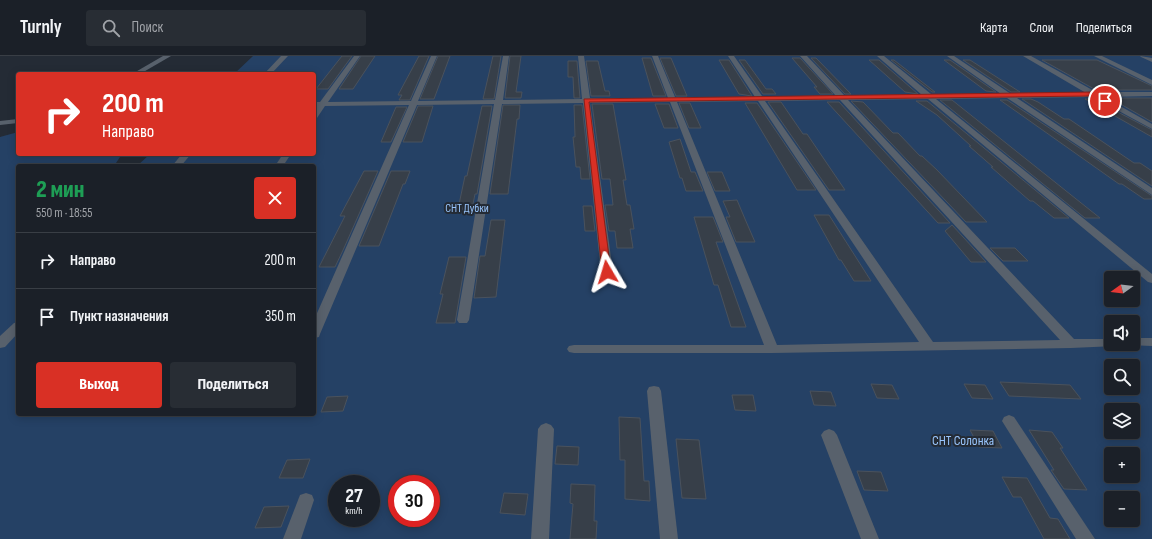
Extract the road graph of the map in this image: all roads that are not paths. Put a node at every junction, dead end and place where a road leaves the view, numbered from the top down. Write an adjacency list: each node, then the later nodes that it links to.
1 (168, 56): 16 (street)
2 (285, 56): 17 (street)
3 (357, 56): 29 (street)
4 (434, 56): 28 (street)
5 (506, 56): 27 (street)
6 (581, 56): 26 (street)
7 (655, 56): 25 (street)
8 (731, 56): 24 (street)
9 (802, 56): 23 (street)
10 (880, 56): 22 (street)
11 (950, 56): 21 (street)
12 (1026, 56): 19 (street)
13 (1097, 56): 18 (street)
14 (1143, 56): 15 (street)
15 (1152, 60)
16 (138, 72)
17 (269, 72)
18 (1152, 83)
19 (1093, 94): 20 (street); 21 (street); 34 (street)
20 (1152, 94)
21 (1008, 95): 22 (street); 37 (street)
22 (930, 96): 23 (street); 39 (street)
23 (843, 97): 24 (street); 47 (street)
24 (760, 98): 25 (street); 48 (street)
25 (672, 99): 26 (street); 50 (street)
26 (586, 100): 27 (street); 38 (street)
27 (498, 101): 28 (street); 40 (street)
28 (413, 102): 29 (street); 42 (street)
29 (323, 103): 30 (street); 31 (street)
30 (316, 104)
31 (316, 113)
32 (16, 121): 33 (street)
33 (0, 123)
34 (1152, 127)
35 (185, 156): 36 (street)
36 (178, 164)
37 (1152, 192)
38 (607, 272)
39 (1152, 280)
40 (463, 320)
41 (16, 328): 46 (street)
42 (316, 329)
43 (1140, 342): 44 (street)
44 (1152, 342)
45 (1104, 343): 47 (street)
46 (0, 344)
47 (1071, 344): 48 (street)
48 (928, 345): 50 (street)
49 (574, 349): 50 (street)
50 (772, 349)
51 (654, 391): 58 (street)
52 (1009, 421): 60 (street)
53 (546, 429): 57 (street)
54 (828, 435): 59 (street)
55 (306, 500): 56 (street)
56 (292, 539)
57 (540, 539)
58 (669, 539)
59 (870, 539)
60 (1086, 539)

